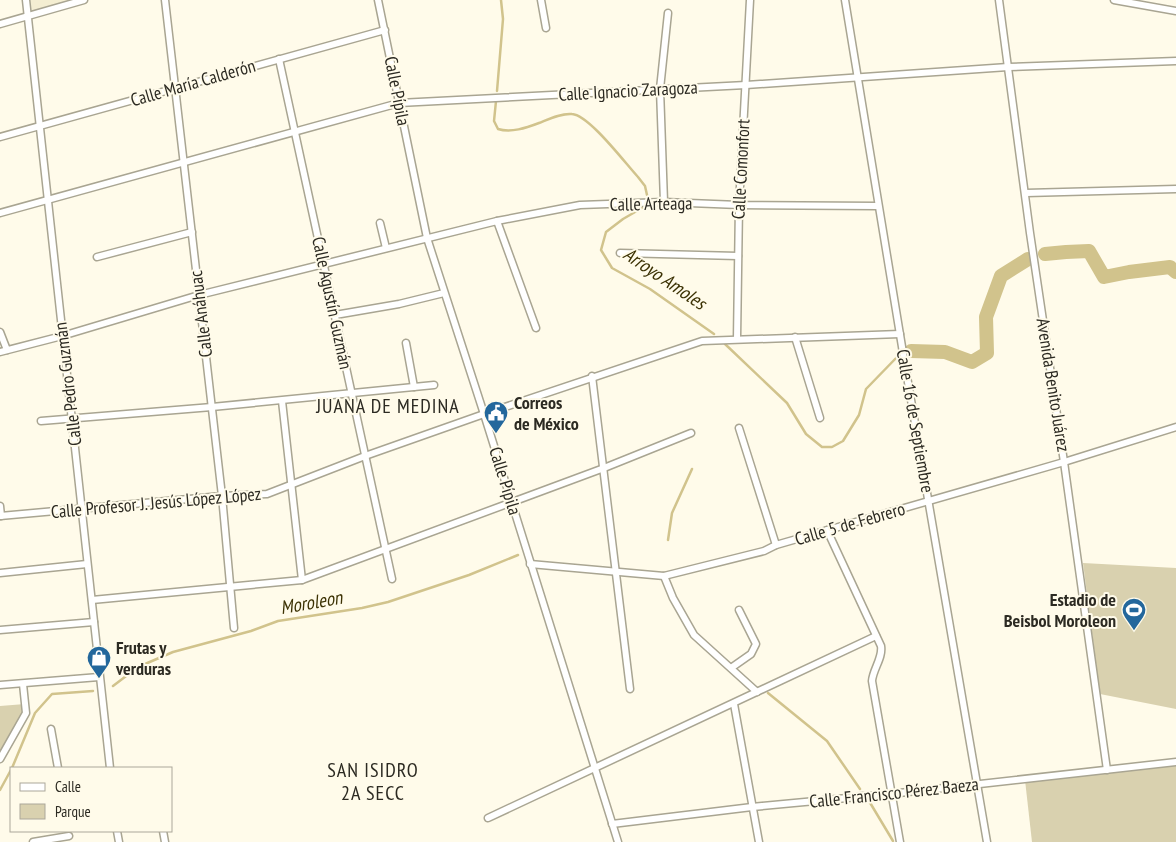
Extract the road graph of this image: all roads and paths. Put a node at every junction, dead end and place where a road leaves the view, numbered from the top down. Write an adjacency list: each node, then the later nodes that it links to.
1 (26, 0): 12 (street, Calle Pedro Guzmán)
2 (84, 0): 12 (street)
3 (165, 0): 21 (street, Calle Anáhuac)
4 (378, 0): 15 (street, Calle Pípila)
5 (541, 0): 14 (street)
6 (750, 0): 20 (street, Calle Comonfort)
7 (845, 0): 19 (street, Calle 16 de Septiembre)
8 (1000, 0): 18 (street, Avenida Benito Juárez)
9 (1114, 0): 10 (street)
10 (1176, 11)
11 (668, 13): 22 (street)
12 (28, 15): 13 (street); 24 (street, Calle Pedro Guzmán)
13 (0, 24)
14 (546, 28)
15 (385, 30): 16 (street, Calle María Calderón); 23 (street, Calle Pípila)
16 (279, 59): 21 (street, Calle María Calderón); 25 (street, Calle Agustín Guzmán)
17 (1176, 61): 18 (street, Calle Ignacio Zaragoza)
18 (1008, 66): 19 (street, Calle Ignacio Zaragoza); 29 (street, Avenida Benito Juárez)
19 (857, 78): 20 (street, Calle Ignacio Zaragoza); 33 (street, Calle 16 de Septiembre)
20 (746, 85): 22 (street, Calle Ignacio Zaragoza); 32 (street, Calle Comonfort)
21 (175, 88): 24 (street, Calle María Calderón); 27 (street, Calle Anáhuac)
22 (660, 89): 23 (street, Calle Ignacio Zaragoza); 31 (street)
23 (399, 103): 25 (street, Calle Ignacio Zaragoza); 38 (street, Calle Pípila)
24 (40, 127): 26 (street, Calle María Calderón); 30 (street, Calle Pedro Guzmán)
25 (295, 131): 27 (street, Calle Ignacio Zaragoza); 43 (street, Calle Agustín Guzmán)
26 (0, 138)
27 (183, 163): 30 (street, Calle Ignacio Zaragoza); 37 (street, Calle Anáhuac)
28 (1176, 189): 29 (street)
29 (1026, 193): 69 (street, Avenida Benito Juárez)
30 (48, 201): 34 (street, Calle Ignacio Zaragoza); 50 (street, Calle Pedro Guzmán)
31 (664, 202): 32 (street, Calle Arteaga); 35 (street, Calle Arteaga)
32 (739, 205): 33 (street, Calle Arteaga); 41 (street, Calle Comonfort)
33 (878, 206): 49 (street, Calle 16 de Septiembre)
34 (0, 213)
35 (497, 221): 38 (street, Calle Arteaga); 47 (street)
36 (380, 223): 39 (street)
37 (192, 232): 42 (street); 45 (street, Calle Anáhuac)
38 (428, 238): 39 (street, Calle Arteaga); 44 (street, Calle Pípila)
39 (386, 248): 43 (street, Calle Arteaga)
40 (620, 253): 41 (street)
41 (738, 256): 52 (street, Calle Comonfort)
42 (97, 257)
43 (324, 264): 45 (street, Calle Arteaga); 46 (street, Calle Agustín Guzmán)
44 (444, 293): 46 (street); 61 (street, Calle Pípila)
45 (199, 295): 50 (street, Calle Arteaga); 60 (street, Calle Anáhuac)
46 (335, 315): 58 (street, Calle Agustín Guzmán)
47 (536, 328)
48 (0, 332): 54 (street)
49 (900, 334): 51 (street, Calle Profesor J. Jesús López López); 74 (street, Calle 16 de Septiembre)
50 (62, 336): 54 (street, Calle Arteaga); 62 (street, Calle Pedro Guzmán)
51 (796, 337): 52 (street, Calle Profesor J. Jesús López López); 63 (street)
52 (737, 339): 55 (street, Calle Profesor J. Jesús López López)
53 (406, 343): 57 (street)
54 (3, 351)
55 (592, 376): 61 (street, Calle Profesor J. Jesús López López); 70 (street)
56 (434, 385): 57 (street)
57 (414, 387): 58 (street)
58 (352, 394): 59 (street); 68 (street, Calle Agustín Guzmán)
59 (282, 400): 60 (street); 71 (street)
60 (212, 407): 62 (street); 72 (street, Calle Anáhuac)
61 (484, 414): 68 (street, Calle Profesor J. Jesús López López); 73 (street, Calle Pípila)
62 (72, 418): 64 (street); 76 (street, Calle Pedro Guzmán)
63 (820, 418)
64 (41, 421)
65 (739, 428): 79 (street)
66 (1174, 428): 69 (street, Calle 5 de Febrero)
67 (691, 433): 70 (street)
68 (365, 456): 71 (street, Calle Profesor J. Jesús López López); 80 (street, Calle Agustín Guzmán)
69 (1064, 462): 74 (street, Calle 5 de Febrero); 108 (street, Avenida Benito Juárez)
70 (604, 468): 73 (street); 83 (street)
71 (291, 486): 72 (street, Calle Profesor J. Jesús López López); 87 (street)
72 (222, 496): 76 (street, Calle Profesor J. Jesús López López); 88 (street, Calle Anáhuac)
73 (512, 501): 80 (street); 82 (street, Calle Pípila)
74 (929, 501): 78 (street, Calle 5 de Febrero); 109 (street, Calle 16 de Septiembre)
75 (0, 506): 77 (street)
76 (81, 509): 77 (street, Calle Profesor J. Jesús López López); 81 (street, Calle Pedro Guzmán)
77 (0, 516)
78 (827, 530): 79 (street, Calle 5 de Febrero); 94 (street)
79 (776, 545): 85 (street, Calle 5 de Febrero)
80 (385, 548): 86 (street, Calle Agustín Guzmán); 87 (street)
81 (87, 564): 84 (street); 89 (street, Calle Pedro Guzmán)
82 (530, 564): 83 (street, Calle 5 de Febrero); 107 (street, Calle Pípila)
83 (615, 572): 85 (street, Calle 5 de Febrero); 99 (street)
84 (0, 573)
85 (664, 576): 95 (street)
86 (392, 578)
87 (302, 580): 88 (street)
88 (230, 587): 89 (street); 92 (street, Calle Anáhuac)
89 (92, 600): 91 (street, Calle Pedro Guzmán)
90 (739, 610): 95 (street)
91 (94, 622): 93 (street); 96 (street, Calle Pedro Guzmán)
92 (234, 628)
93 (0, 630)
94 (876, 636): 100 (street); 110 (street)
95 (731, 668): 100 (street)
96 (99, 677): 97 (street); 106 (street, Calle Pedro Guzmán)
97 (23, 684): 98 (street); 103 (street)
98 (0, 685)
99 (630, 689)
100 (758, 692): 101 (street)
101 (734, 704): 107 (street); 113 (street)
102 (51, 729): 105 (street)
103 (0, 758)
104 (1176, 762): 108 (street, Calle Francisco Pérez Baeza)
105 (58, 767)
106 (110, 767)
107 (595, 768): 114 (street); 115 (street, Calle Pípila)
108 (1107, 770): 109 (street, Calle Francisco Pérez Baeza)
109 (976, 785): 110 (street, Calle Francisco Pérez Baeza); 121 (street, Calle 16 de Septiembre)
110 (891, 794): 111 (street, Calle Francisco Pérez Baeza); 120 (street)
111 (872, 796): 112 (street, Calle Francisco Pérez Baeza)
112 (858, 797): 113 (street, Calle Francisco Pérez Baeza)
113 (752, 807): 115 (street, Calle Francisco Pérez Baeza); 119 (street)
114 (488, 818)
115 (612, 824): 118 (street, Calle Pípila)
116 (69, 836): 117 (street)
117 (33, 842)
118 (618, 842)
119 (759, 842)
120 (900, 842)
121 (986, 842)

